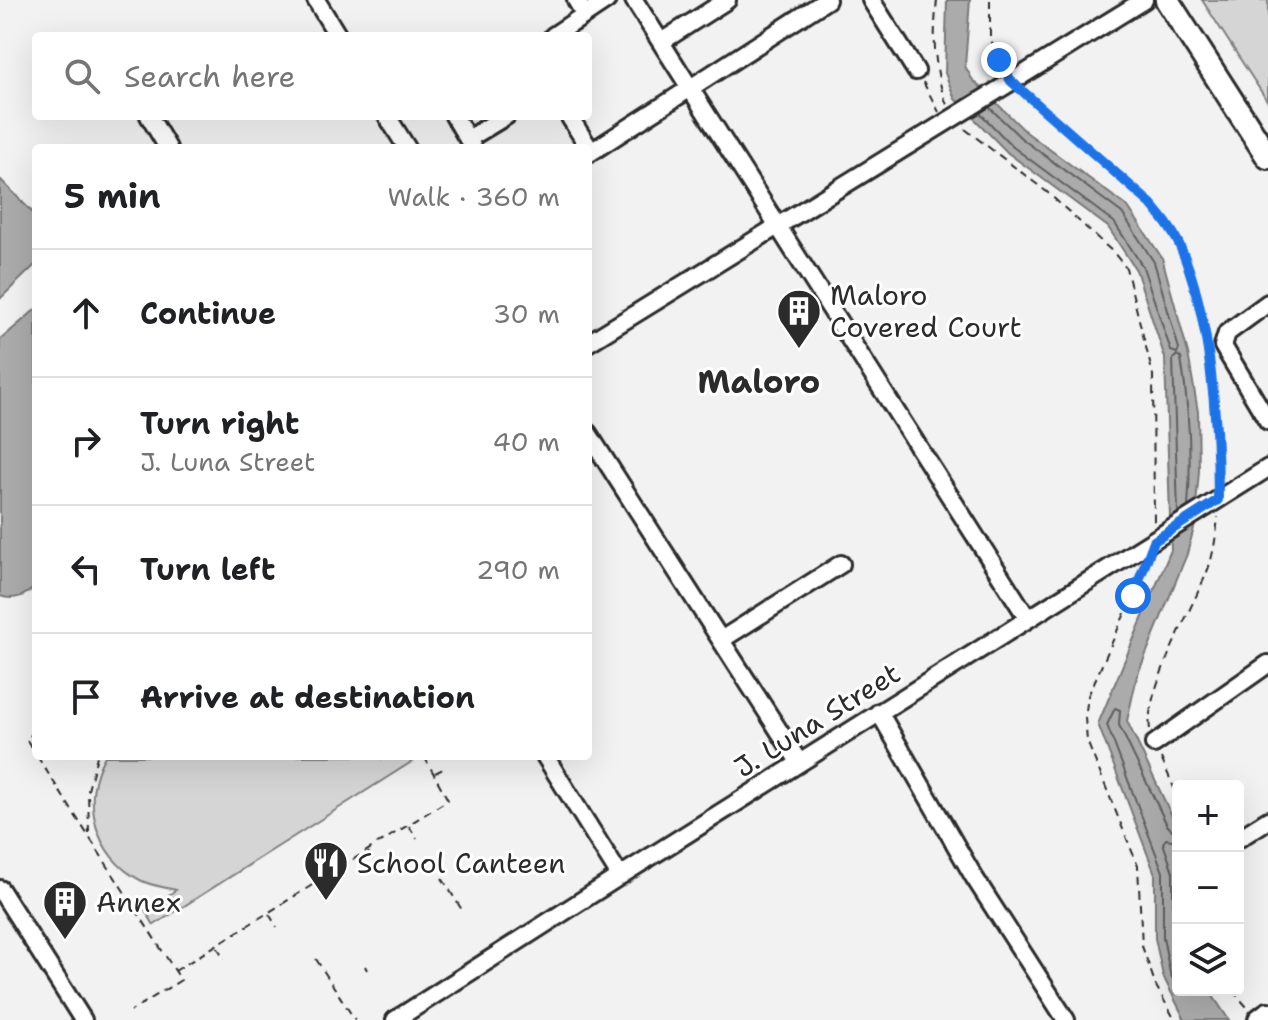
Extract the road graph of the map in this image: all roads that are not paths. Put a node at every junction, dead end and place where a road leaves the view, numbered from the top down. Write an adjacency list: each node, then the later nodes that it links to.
1 (316, 0): 12 (street)
2 (607, 0): 11 (street)
3 (634, 0): 14 (street)
4 (727, 0): 14 (street)
5 (827, 0): 10 (street)
6 (871, 0): 15 (street)
7 (1144, 0): 29 (street)
8 (1167, 0): 28 (main road)
9 (1185, 0): 22 (main road)
10 (808, 5): 16 (street)
11 (580, 7): 13 (street)
12 (336, 32)
13 (557, 32)
14 (661, 42): 16 (street)
15 (916, 71)
16 (690, 88): 27 (street); 29 (street)
17 (151, 120): 23 (street)
18 (390, 120): 24 (street)
19 (456, 120): 25 (street)
20 (501, 120): 25 (street)
21 (571, 120): 26 (street)
22 (1268, 130)
23 (166, 144)
24 (404, 144)
25 (471, 144)
26 (585, 144)
27 (592, 151)
28 (1268, 157)
29 (779, 225): 31 (street); 36 (street)
30 (1268, 303): 32 (street)
31 (592, 341)
32 (1268, 421)
33 (592, 439): 37 (street)
34 (1268, 468): 36 (street, J. Luna Street)
35 (841, 564): 37 (street)
36 (1028, 619): 39 (street, J. Luna Street)
37 (721, 640): 42 (street)
38 (1268, 664): 40 (street)
39 (879, 712): 42 (street, J. Luna Street); 49 (street)
40 (1154, 744)
41 (548, 760): 45 (street)
42 (799, 762): 45 (street, J. Luna Street)
43 (1268, 820): 44 (street)
44 (1244, 835)
45 (620, 876): 48 (street, J. Luna Street)
46 (0, 889): 47 (street)
47 (83, 1020)
48 (395, 1020)
49 (1066, 1020)

